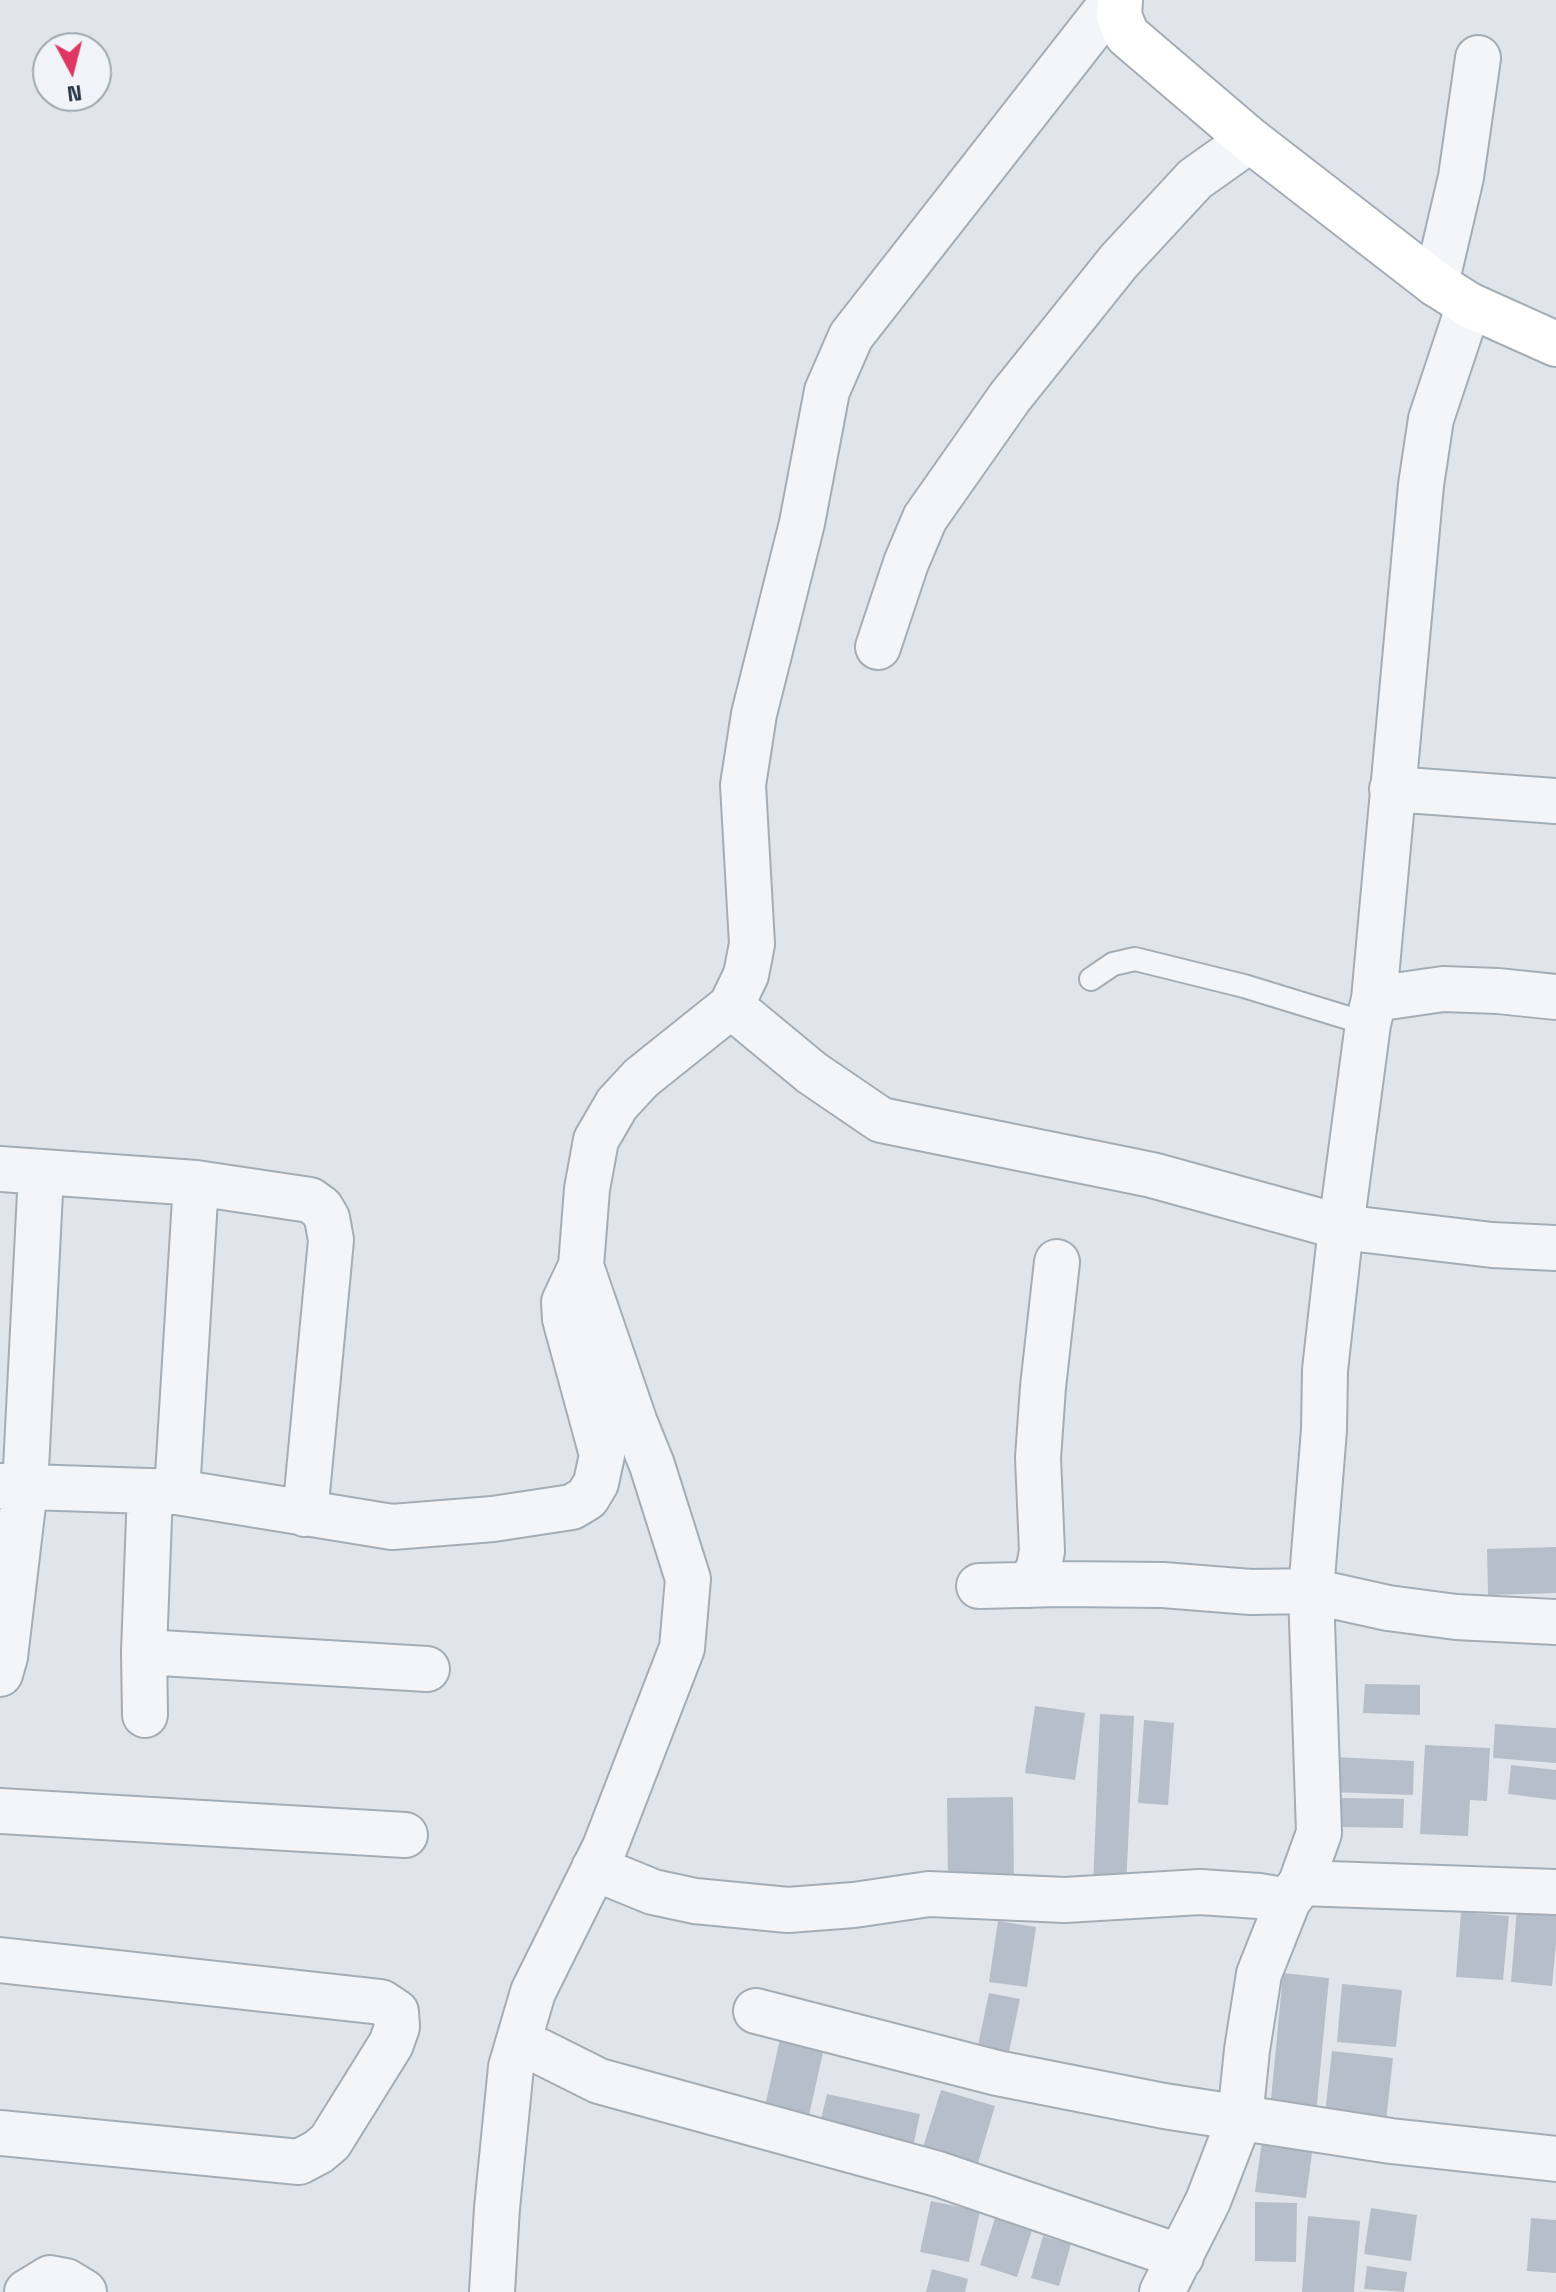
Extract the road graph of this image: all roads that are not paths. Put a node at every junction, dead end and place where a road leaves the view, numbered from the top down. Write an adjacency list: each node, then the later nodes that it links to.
1 (1120, 12): 3 (street); 12 (street)
2 (1478, 58): 4 (street)
3 (1240, 131): 4 (street); 6 (street)
4 (1452, 294): 5 (street); 7 (street)
5 (1556, 344)
6 (878, 647)
7 (1392, 789): 8 (street); 11 (street)
8 (1556, 801)
9 (1091, 979): 11 (lane)
10 (1556, 997): 11 (street)
11 (1371, 1012): 15 (street)
12 (742, 1016): 15 (street); 18 (street)
13 (21, 1171): 14 (street); 19 (street)
14 (196, 1183): 20 (street); 21 (street)
15 (1341, 1227): 16 (street); 24 (street)
16 (1556, 1248)
17 (1057, 1262): 22 (street)
18 (581, 1266): 21 (street); 32 (street)
19 (12, 1487): 20 (street); 28 (street)
20 (164, 1491): 21 (street); 26 (street)
21 (305, 1514)
22 (1030, 1585): 23 (street); 24 (street)
23 (979, 1586)
24 (1311, 1591): 25 (street); 33 (street)
25 (1556, 1622)
26 (144, 1652): 27 (street); 29 (street)
27 (427, 1669)
28 (0, 1674)
29 (145, 1715)
30 (0, 1811): 31 (street)
31 (405, 1835)
32 (620, 1878): 33 (street); 37 (street)
33 (1295, 1892): 34 (street); 38 (street)
34 (1556, 1892)
35 (0, 1960): 39 (street)
36 (756, 2011): 38 (street)
37 (528, 2049): 41 (street); 44 (street)
38 (1240, 2118): 40 (street); 41 (street)
39 (0, 2133)
40 (1556, 2159)
41 (1172, 2274)
42 (27, 2292): 43 (street)
43 (84, 2292)
44 (492, 2292)

